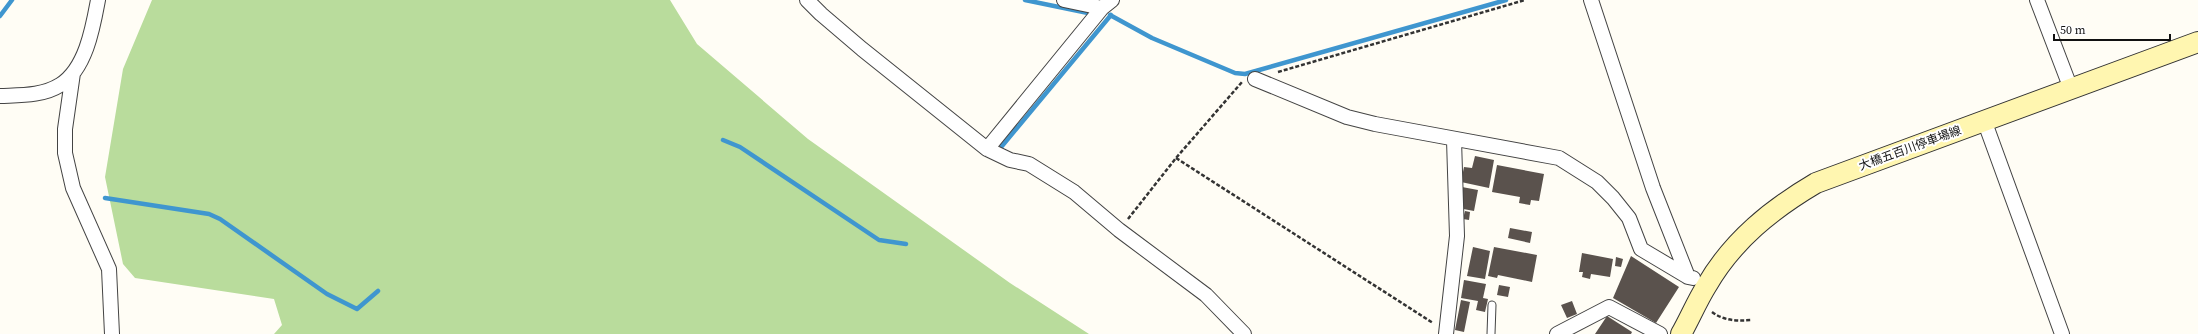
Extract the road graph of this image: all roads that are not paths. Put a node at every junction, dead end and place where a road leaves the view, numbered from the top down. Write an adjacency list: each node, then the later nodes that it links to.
1 (98, 0): 8 (street)
2 (807, 0): 14 (street)
3 (1064, 0): 6 (street)
4 (1592, 0): 15 (street)
5 (2037, 0): 10 (street)
6 (1107, 4): 14 (street)
7 (2198, 42): 10 (main road, 大橋五百川停車場線)
8 (73, 73): 11 (street); 18 (street)
9 (1255, 79): 13 (street)
10 (2071, 89): 12 (main road, 大橋五百川停車場線)
11 (0, 96)
12 (1984, 120): 16 (main road, 大橋五百川停車場線); 25 (street)
13 (1454, 140): 15 (street); 20 (street)
14 (987, 149): 19 (street)
15 (1688, 276): 16 (street)
16 (1703, 293): 24 (main road, 大橋五百川停車場線)
17 (1492, 305): 21 (lane)
18 (112, 334)
19 (1244, 334)
20 (1446, 334)
21 (1491, 334)
22 (1557, 334): 23 (street)
23 (1660, 334)
24 (1681, 334)
25 (2062, 334)

